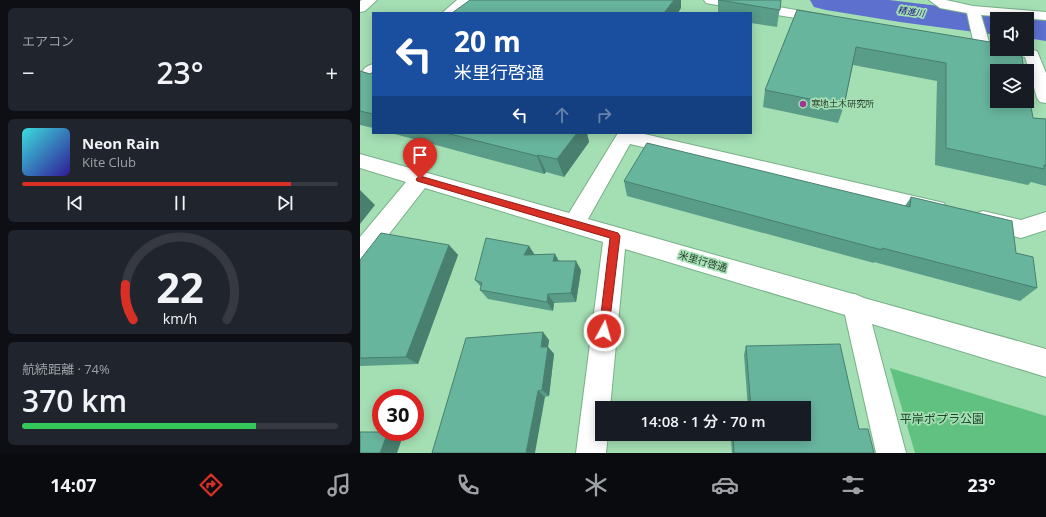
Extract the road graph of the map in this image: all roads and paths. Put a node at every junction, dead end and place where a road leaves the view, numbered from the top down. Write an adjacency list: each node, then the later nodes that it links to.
1 (370, 0): 5 (street)
2 (466, 0): 6 (street)
3 (711, 0): 9 (street)
4 (936, 0): 8 (street)
5 (360, 8)
6 (450, 12)
7 (1046, 16): 8 (street)
8 (974, 17): 11 (street)
9 (843, 22)
10 (966, 43): 11 (street)
11 (982, 45): 12 (street)
12 (990, 47)
13 (1033, 56): 14 (street)
14 (1046, 98)
15 (626, 135): 18 (street); 19 (street)
16 (360, 161): 17 (street, 米里行啓通)
17 (420, 179): 19 (street, 米里行啓通); 21 (street)
18 (1046, 221)
19 (574, 224): 20 (street, 米里行啓通)
20 (615, 236): 22 (street, 米里行啓通); 24 (street)
21 (360, 254)
22 (855, 305): 23 (street, 米里行啓通); 25 (street)
23 (1046, 363)
24 (591, 453)
25 (891, 453)

